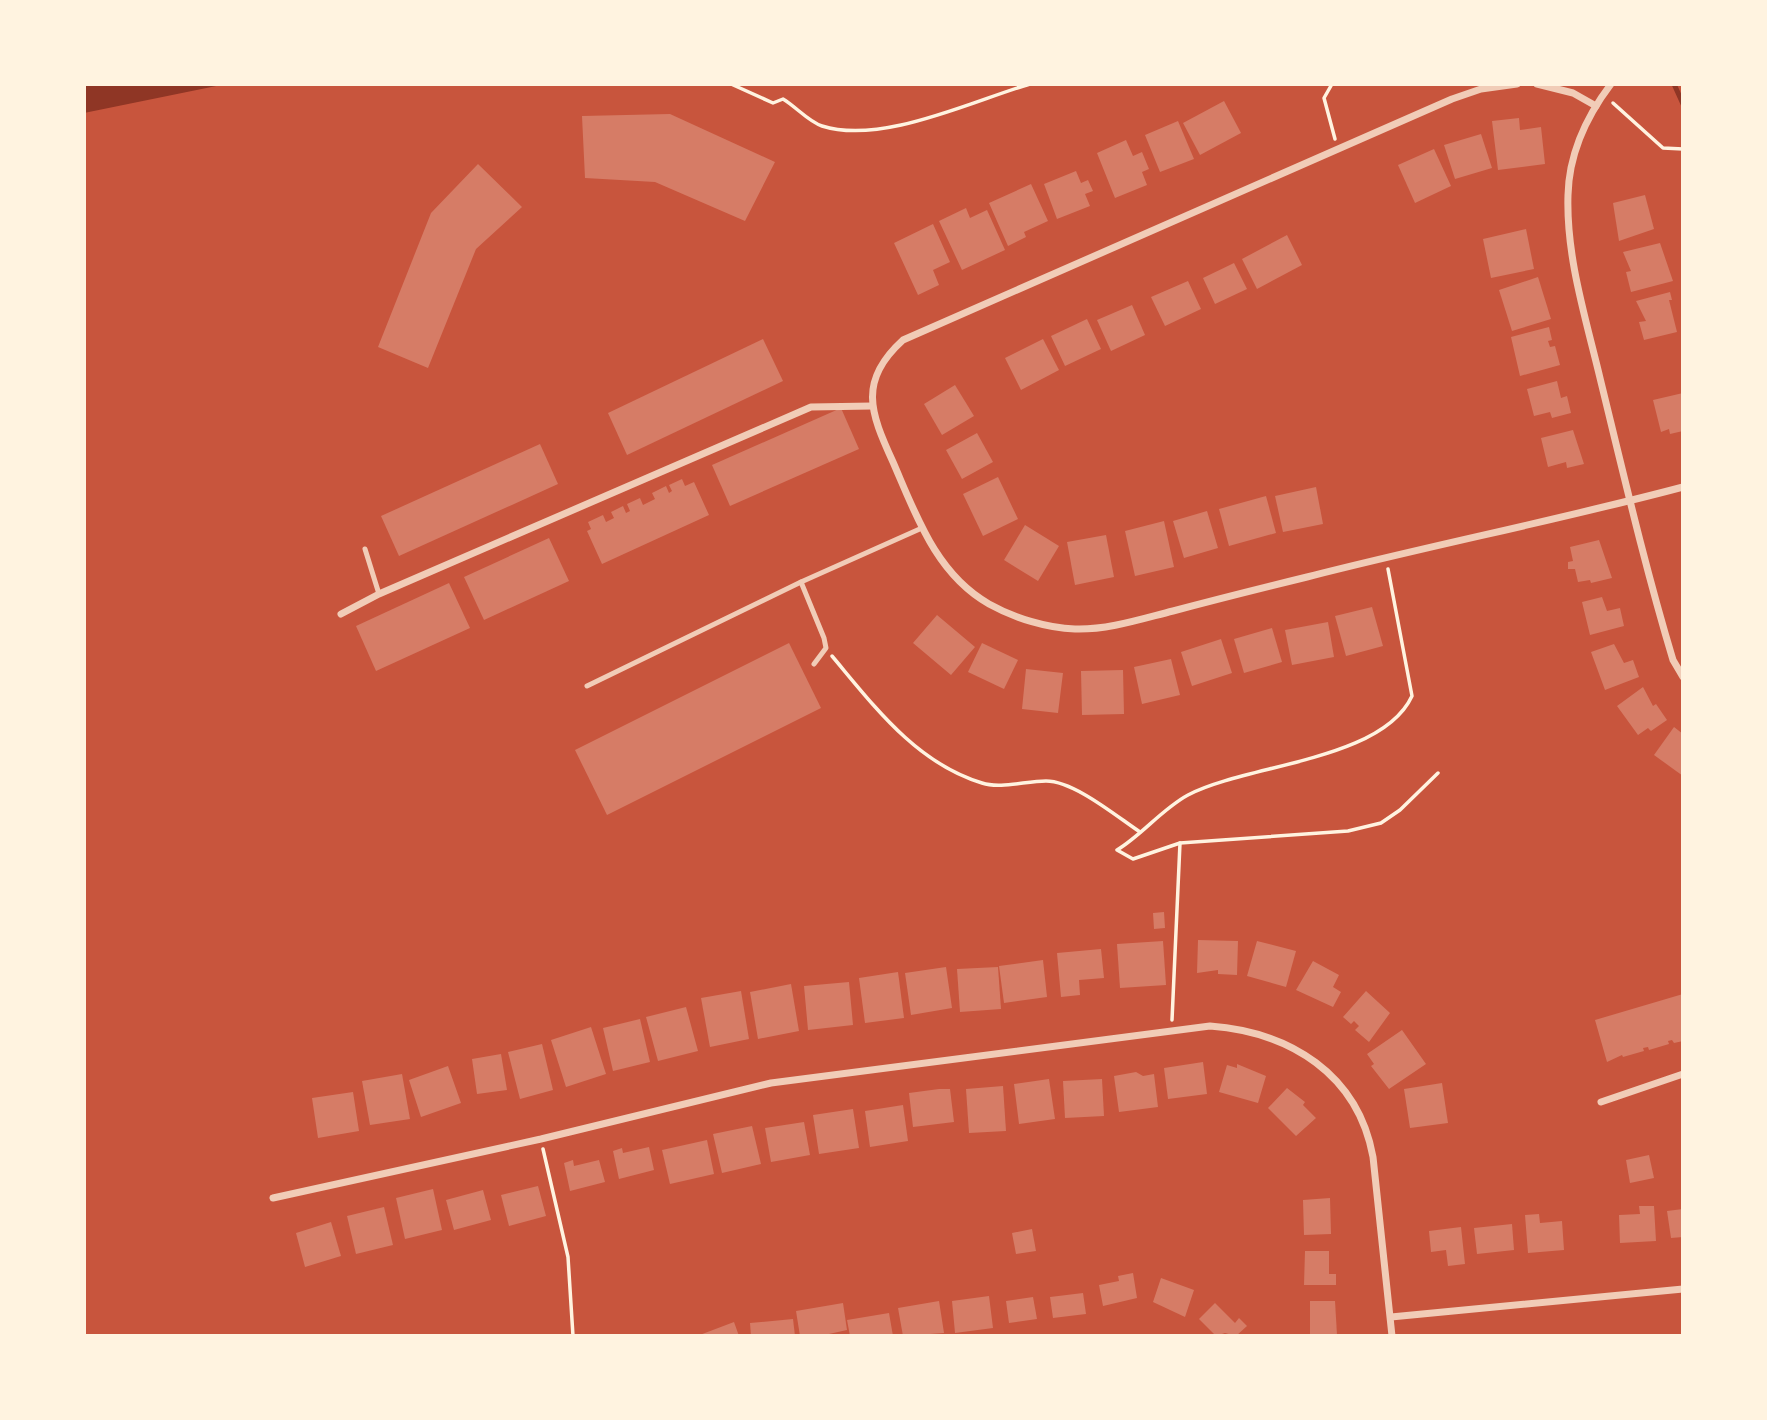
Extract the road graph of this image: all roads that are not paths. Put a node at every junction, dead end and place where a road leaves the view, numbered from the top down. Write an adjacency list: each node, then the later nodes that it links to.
1 (1517, 84): 5 (street)
2 (1537, 84): 4 (street)
3 (1611, 84): 4 (street)
4 (1596, 106): 7 (street)
5 (872, 406): 8 (street); 11 (street)
6 (1683, 487): 7 (street)
7 (1630, 501): 8 (street); 14 (street)
8 (922, 528): 10 (lane)
9 (365, 549): 11 (lane)
10 (801, 582): 13 (lane); 15 (lane)
11 (379, 594): 12 (street)
12 (341, 614)
13 (814, 664)
14 (1683, 677)
15 (587, 686)
16 (1683, 1074): 17 (street)
17 (1601, 1102)
18 (273, 1199): 20 (street)
19 (1683, 1289): 20 (street)
20 (1391, 1317): 21 (street)
21 (1392, 1336)

